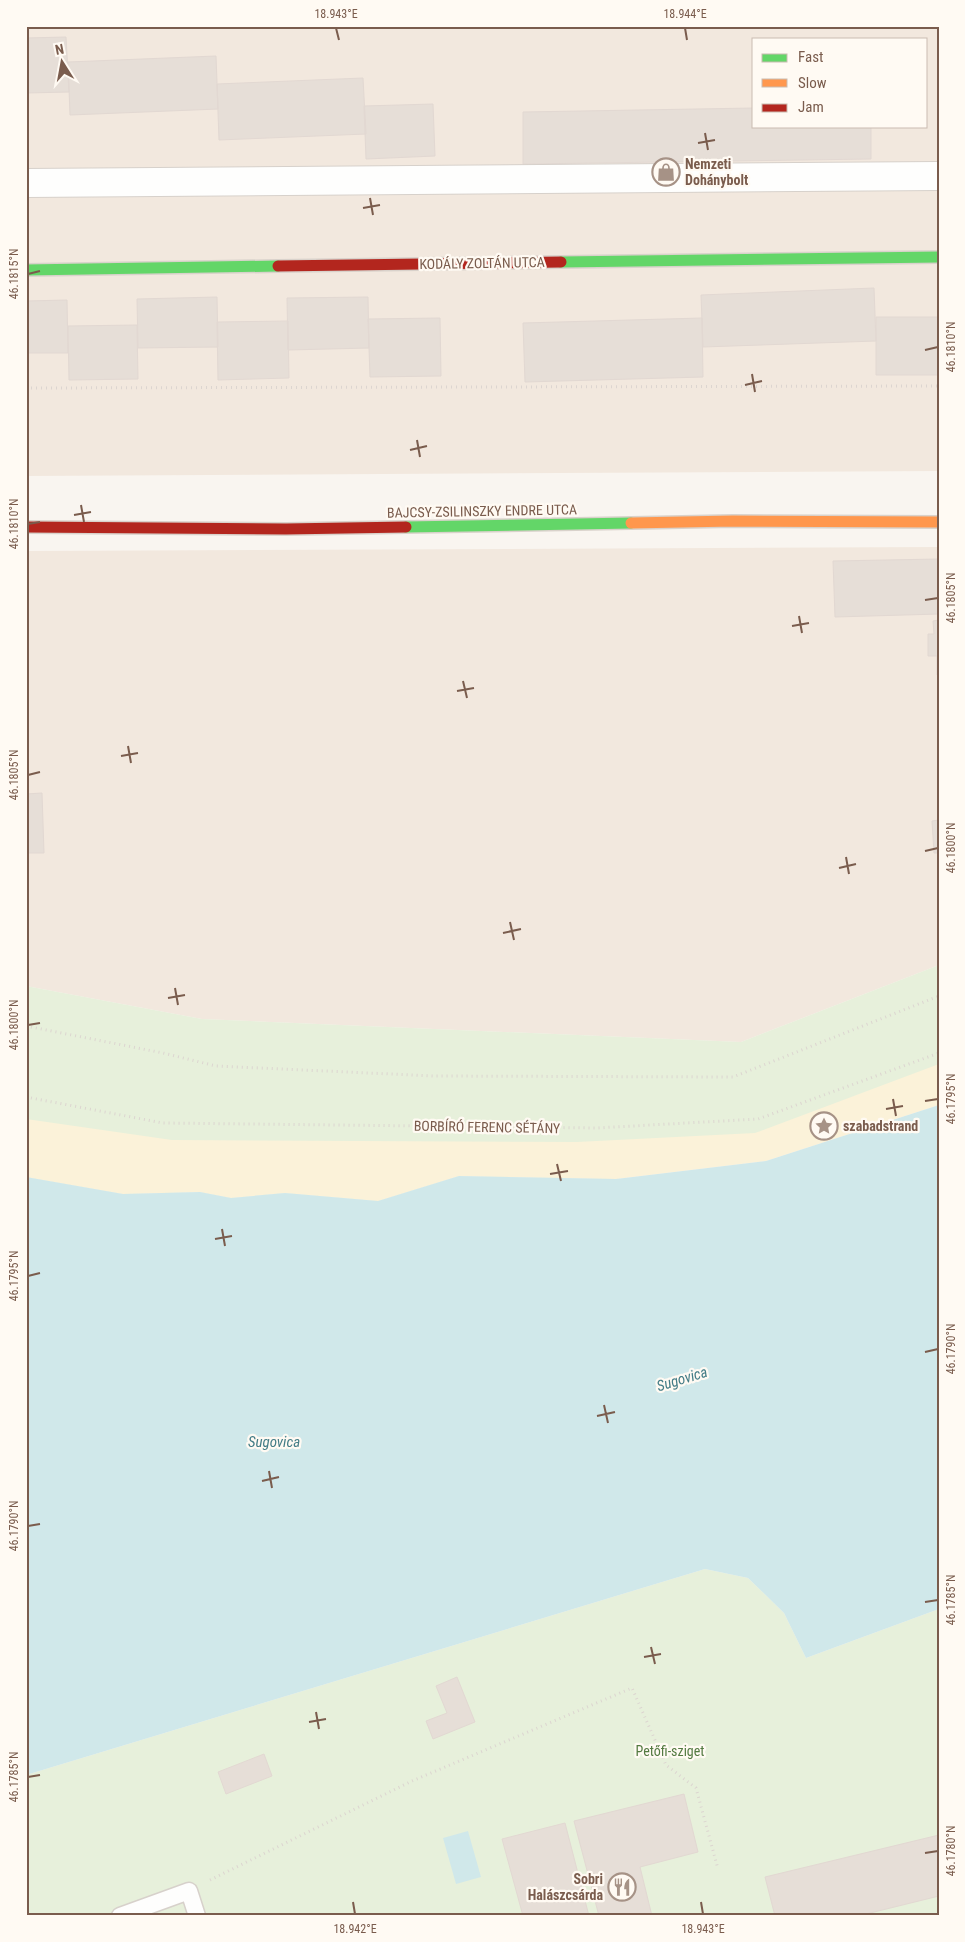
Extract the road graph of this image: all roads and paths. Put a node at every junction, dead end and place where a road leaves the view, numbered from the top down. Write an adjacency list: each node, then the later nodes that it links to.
1 (939, 176): 2 (street)
2 (26, 183)
3 (939, 257): 4 (street, KODÁLY ZOLTÁN UTCA)
4 (26, 270)
5 (939, 386): 6 (path)
6 (26, 388)
7 (939, 522): 8 (street, BAJCSY-ZSILINSZKY ENDRE UTCA)
8 (26, 527)
9 (939, 996): 10 (path)
10 (26, 1026)
11 (939, 1053): 12 (path, BORBÍRÓ FERENC SÉTÁNY)
12 (26, 1097)
13 (718, 1869): 14 (path)
14 (189, 1891): 15 (lane); 16 (lane)
15 (120, 1916)
16 (196, 1916)

